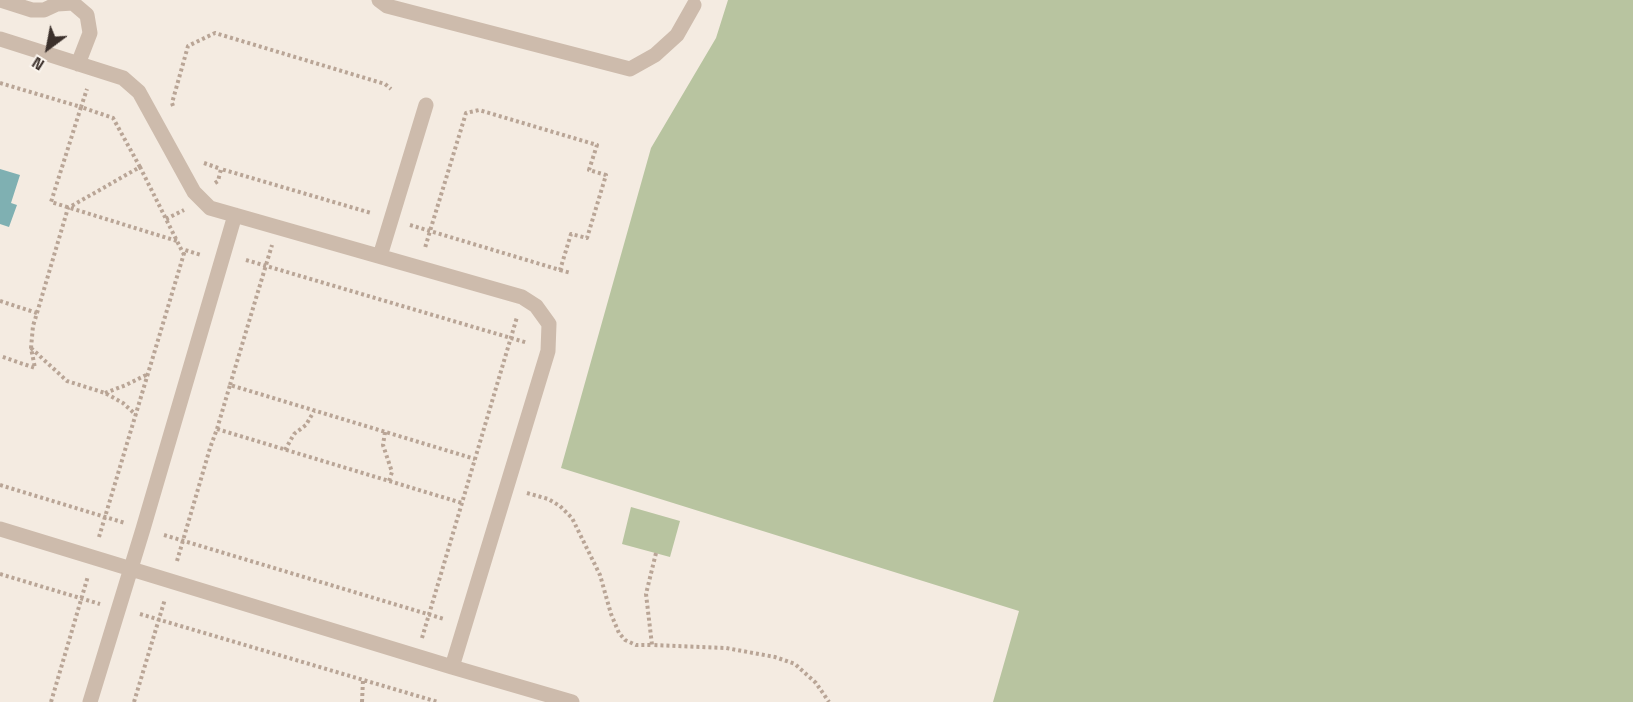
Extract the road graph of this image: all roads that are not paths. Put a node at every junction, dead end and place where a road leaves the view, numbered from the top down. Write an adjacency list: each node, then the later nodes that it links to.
1 (0, 0): 5 (lane)
2 (379, 0): 3 (lane)
3 (690, 2)
4 (0, 39): 5 (lane)
5 (78, 64): 7 (lane)
6 (426, 105): 8 (lane)
7 (235, 215): 8 (lane); 10 (lane)
8 (380, 256): 11 (lane)
9 (0, 530): 10 (lane)
10 (131, 569): 11 (lane); 12 (lane)
11 (452, 667): 13 (lane)
12 (90, 702)
13 (572, 702)

